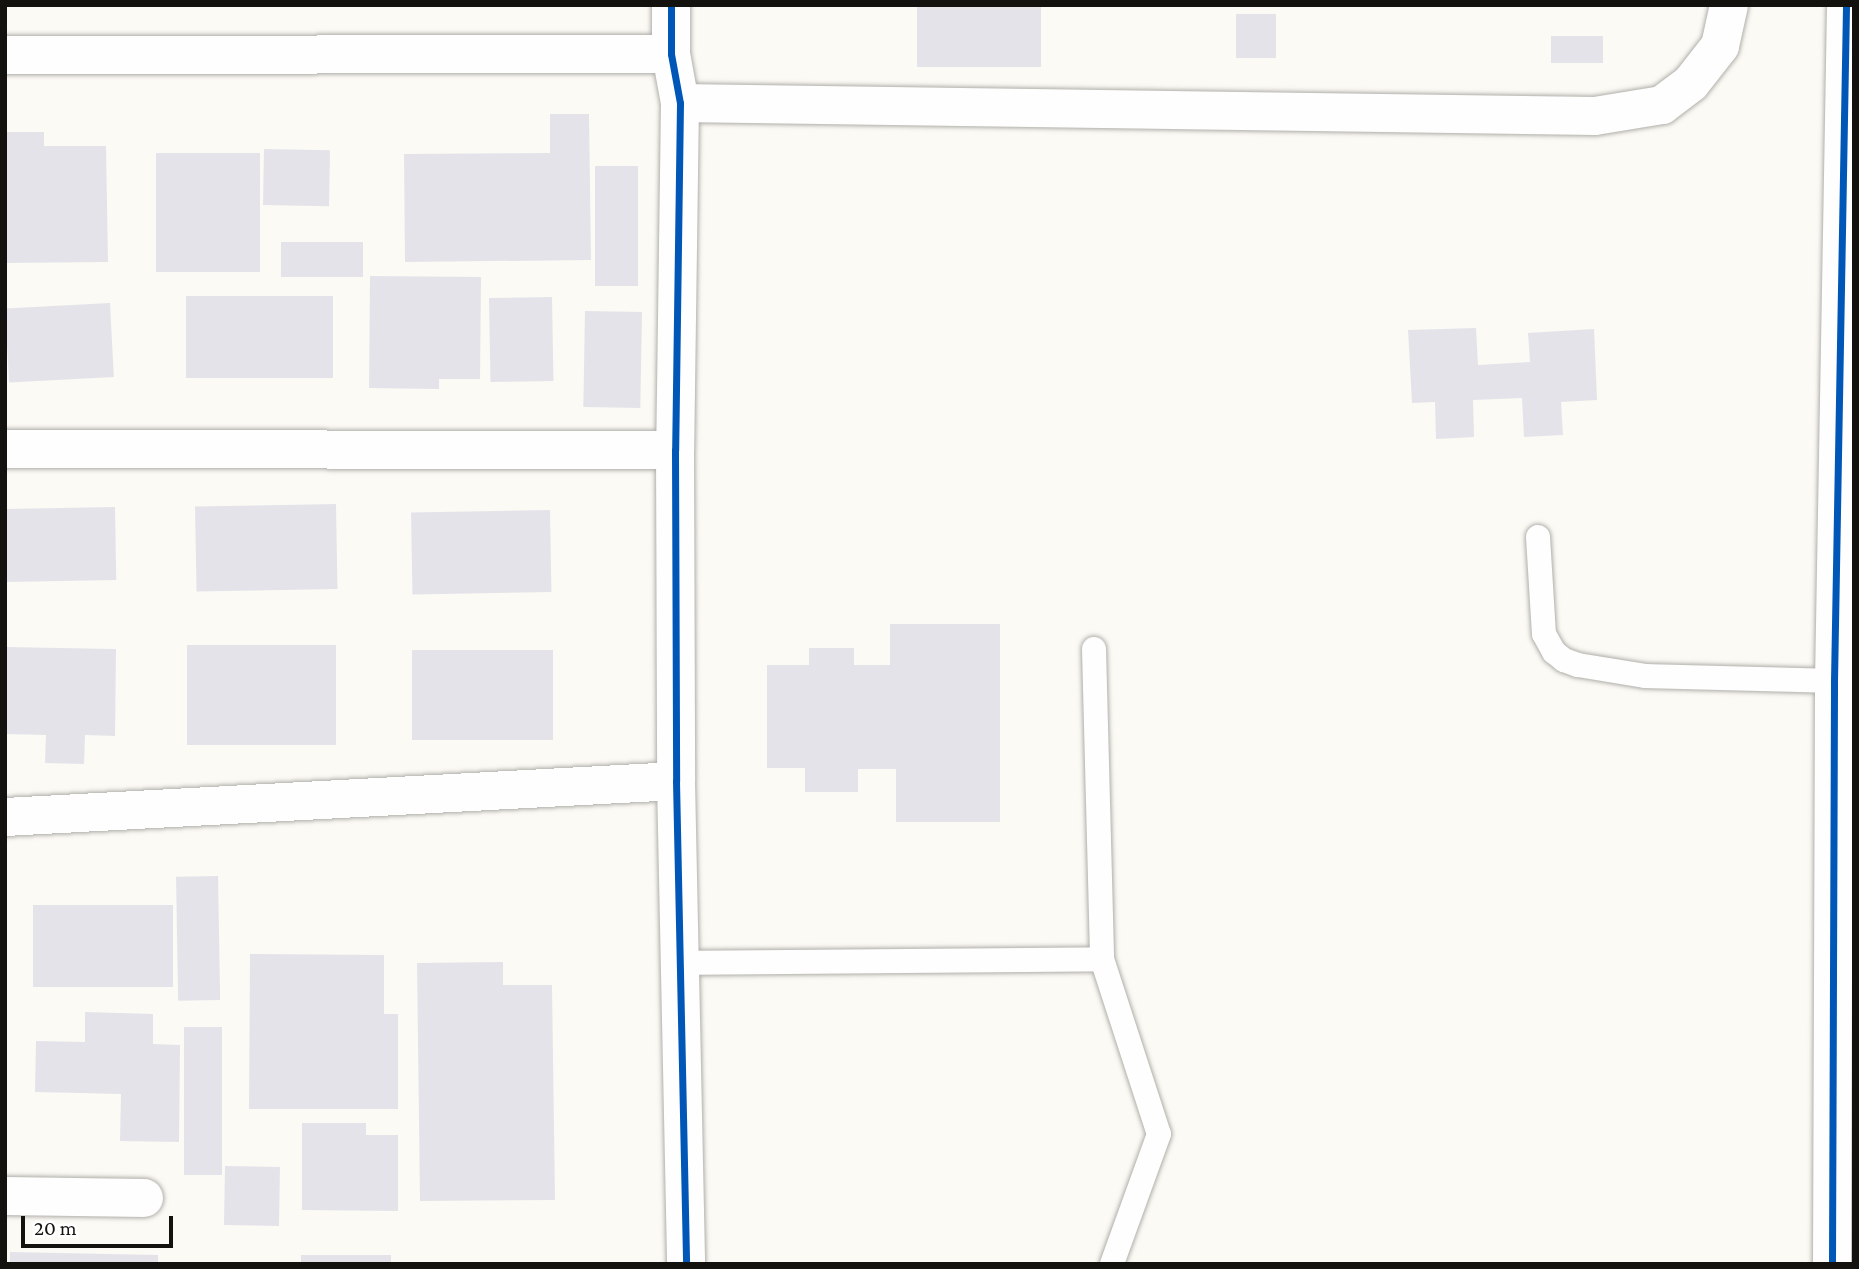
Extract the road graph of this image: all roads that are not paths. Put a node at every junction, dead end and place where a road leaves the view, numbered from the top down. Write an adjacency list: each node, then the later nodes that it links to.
1 (671, 5): 4 (street)
2 (1729, 5): 6 (street)
3 (1846, 5): 11 (street)
4 (671, 54): 5 (street); 6 (street)
5 (5, 55)
6 (680, 103): 8 (street)
7 (5, 449): 8 (street)
8 (675, 450): 12 (street)
9 (1538, 537): 11 (lane)
10 (1094, 649): 14 (lane)
11 (1835, 681): 20 (street)
12 (676, 781): 13 (street); 15 (street)
13 (5, 817)
14 (1102, 958): 15 (lane); 19 (lane)
15 (680, 963): 18 (street)
16 (5, 1196): 17 (street)
17 (144, 1198)
18 (686, 1264)
19 (1112, 1264)
20 (1832, 1264)

